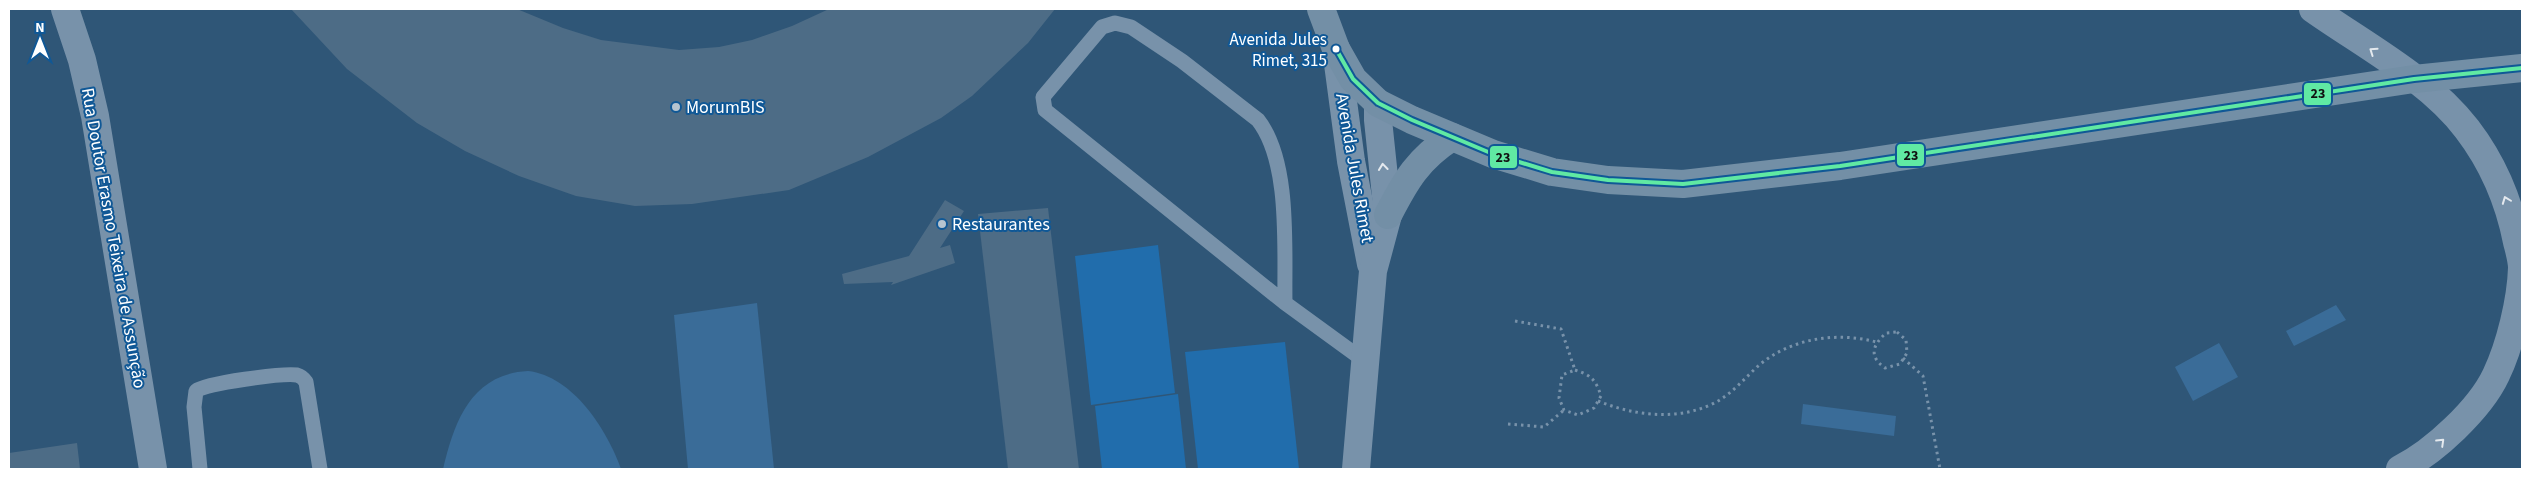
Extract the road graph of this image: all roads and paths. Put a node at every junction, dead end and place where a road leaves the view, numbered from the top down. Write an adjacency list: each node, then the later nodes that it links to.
1 (65, 9): 20 (street, Rua Doutor Erasmo Teixeira de Assunção)
2 (1321, 9): 4 (main road, Avenida Jules Rimet)
3 (2313, 9): 6 (street, one-way to 3)
4 (1336, 49): 7 (main road); 10 (street, Avenida Jules Rimet)
5 (2522, 68): 6 (main road)
6 (2414, 79): 8 (main road); 25 (street, one-way to 6)
7 (1378, 103): 8 (main road); 9 (street, Avenida Jules Rimet, one-way to 7)
8 (1452, 137): 9 (main road)
9 (1388, 215): 10 (street, Avenida Jules Rimet)
10 (1373, 271): 15 (street, Avenida Jules Rimet)
11 (1285, 303): 11 (lane); 15 (lane)
12 (1515, 321): 16 (path)
13 (1876, 342): 14 (path); 14 (path); 17 (path)
14 (1903, 358): 24 (path)
15 (1366, 362): 23 (street, Avenida Jules Rimet)
16 (1575, 370): 17 (path); 18 (path)
17 (1598, 401): 18 (path)
18 (1564, 410): 19 (path)
19 (1508, 424)
20 (153, 469)
21 (200, 469): 22 (lane)
22 (320, 469)
23 (1356, 469)
24 (1940, 469)
25 (2410, 469)

